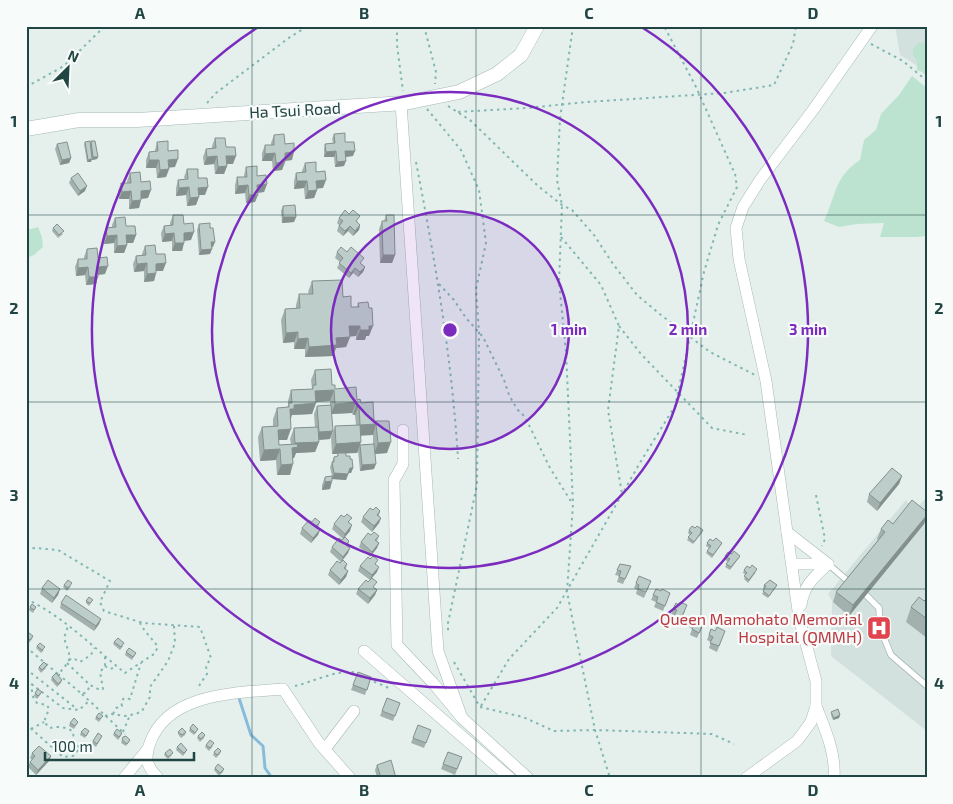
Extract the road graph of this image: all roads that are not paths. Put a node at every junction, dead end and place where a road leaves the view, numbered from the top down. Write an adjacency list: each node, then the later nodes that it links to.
1 (537, 26): 3 (street, Ha Tsui Road)
2 (872, 26): 6 (street)
3 (408, 102): 4 (street, Ha Tsui Road); 16 (street)
4 (26, 129)
5 (403, 430): 16 (street)
6 (787, 532): 7 (street); 8 (street)
7 (792, 564): 8 (street); 11 (street)
8 (828, 564): 9 (lane); 11 (street)
9 (849, 582)
10 (866, 595): 13 (lane)
11 (799, 618): 14 (street)
12 (364, 651): 22 (street)
13 (927, 686)
14 (816, 706): 24 (street); 25 (street)
15 (354, 711): 18 (street)
16 (462, 718): 23 (street)
17 (147, 750): 18 (street); 19 (street); 20 (street)
18 (325, 750): 21 (street)
19 (124, 778)
20 (158, 778)
21 (350, 778)
22 (510, 778)
23 (528, 778)
24 (746, 778)
25 (834, 778)

